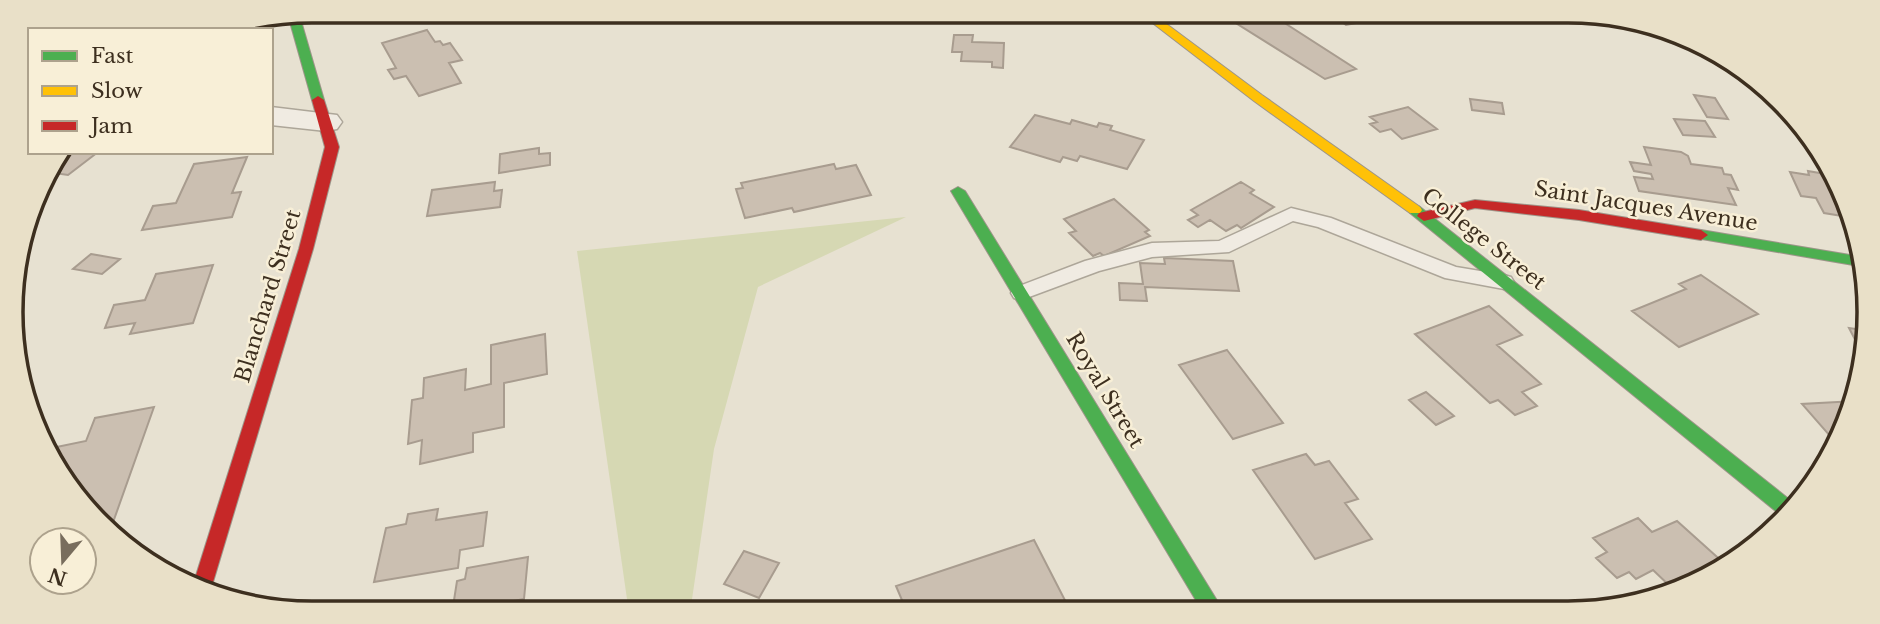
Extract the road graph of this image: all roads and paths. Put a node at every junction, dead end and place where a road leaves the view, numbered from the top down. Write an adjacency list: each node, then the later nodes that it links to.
1 (296, 23): 4 (street, Blanchard Street)
2 (1160, 23): 6 (street, College Street)
3 (273, 116): 4 (street)
4 (326, 122): 11 (street, Blanchard Street)
5 (958, 191): 9 (street, Royal Street)
6 (1424, 216): 7 (street, Saint Jacques Avenue); 8 (street, College Street)
7 (1853, 260)
8 (1506, 283): 9 (lane); 10 (street, College Street)
9 (1021, 293): 12 (street, Royal Street)
10 (1783, 505)
11 (205, 580)
12 (1207, 601)

